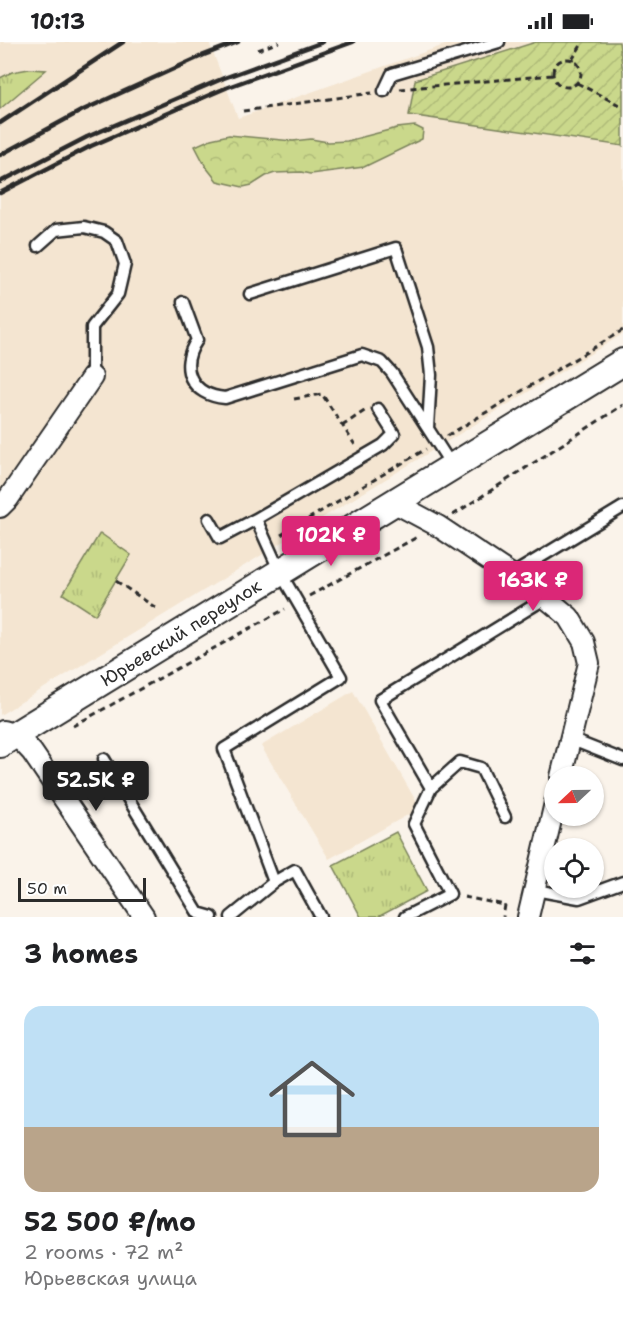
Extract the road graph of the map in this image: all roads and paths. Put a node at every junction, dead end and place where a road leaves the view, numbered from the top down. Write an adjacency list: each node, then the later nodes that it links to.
1 (279, 42): 4 (path)
2 (499, 42): 8 (lane)
3 (583, 42): 5 (path)
4 (258, 50)
5 (572, 60): 6 (path); 7 (path)
6 (553, 75): 7 (path); 8 (path)
7 (577, 83): 9 (path)
8 (384, 91): 10 (path)
9 (623, 107)
10 (243, 111)
11 (38, 246): 16 (lane)
12 (250, 294): 21 (lane)
13 (183, 302): 21 (lane)
14 (623, 330): 22 (path)
15 (623, 362): 24 (street, Юрьевский переулок)
16 (93, 377): 26 (street)
17 (294, 399): 20 (path)
18 (623, 405): 30 (path)
19 (378, 409): 20 (path); 23 (lane)
20 (342, 426): 23 (path)
21 (428, 428): 22 (lane)
22 (436, 443): 24 (lane); 31 (path)
23 (362, 457): 29 (lane)
24 (452, 466): 25 (street, Юрьевский переулок)
25 (394, 503): 30 (street); 32 (street, Юрьевский переулок)
26 (0, 507)
27 (623, 507): 33 (lane)
28 (209, 519): 29 (lane)
29 (256, 519): 32 (lane)
30 (438, 526): 33 (street); 36 (path)
31 (281, 535)
32 (280, 572): 36 (lane); 39 (street, Юрьевский переулок)
33 (511, 574): 35 (street)
34 (116, 581): 37 (path)
35 (546, 598): 40 (street); 44 (lane)
36 (297, 602): 38 (path); 47 (lane)
37 (159, 610)
38 (67, 729)
39 (5, 736): 51 (street)
40 (570, 739): 42 (lane); 43 (street)
41 (104, 759): 52 (lane)
42 (623, 760)
43 (564, 766)
44 (431, 788): 45 (lane); 50 (lane)
45 (504, 818)
46 (550, 826): 49 (street)
47 (274, 882): 53 (lane); 54 (lane)
48 (623, 882): 49 (lane)
49 (535, 890): 57 (street)
50 (450, 894): 55 (lane); 56 (path)
51 (143, 916)
52 (212, 917)
53 (231, 917)
54 (321, 917)
55 (405, 917)
56 (502, 917)
57 (528, 917)

